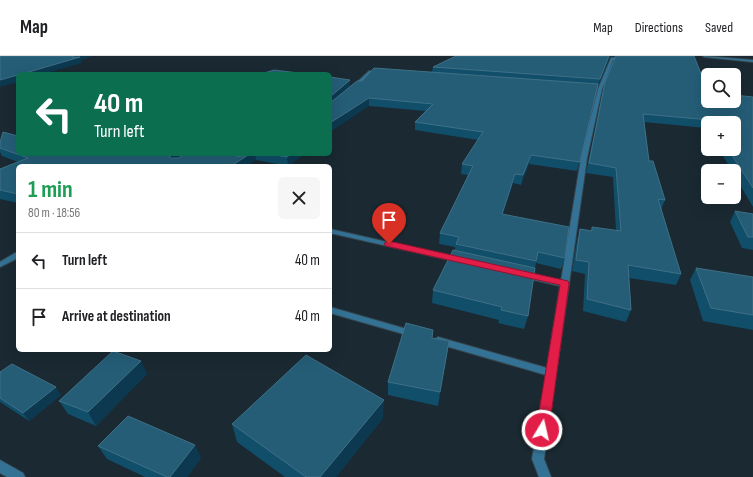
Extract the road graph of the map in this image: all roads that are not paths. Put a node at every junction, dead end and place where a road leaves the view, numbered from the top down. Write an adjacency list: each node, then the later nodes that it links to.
1 (627, 56): 11 (street)
2 (705, 56): 3 (street)
3 (753, 60)
4 (386, 73): 5 (street)
5 (350, 91)
6 (332, 231): 8 (street)
7 (16, 256): 9 (street)
8 (466, 262)
9 (0, 265)
10 (519, 273): 11 (street)
11 (565, 284): 13 (street)
12 (332, 311): 13 (street)
13 (551, 373): 16 (street)
14 (0, 466): 15 (street)
15 (19, 477)
16 (545, 477)

